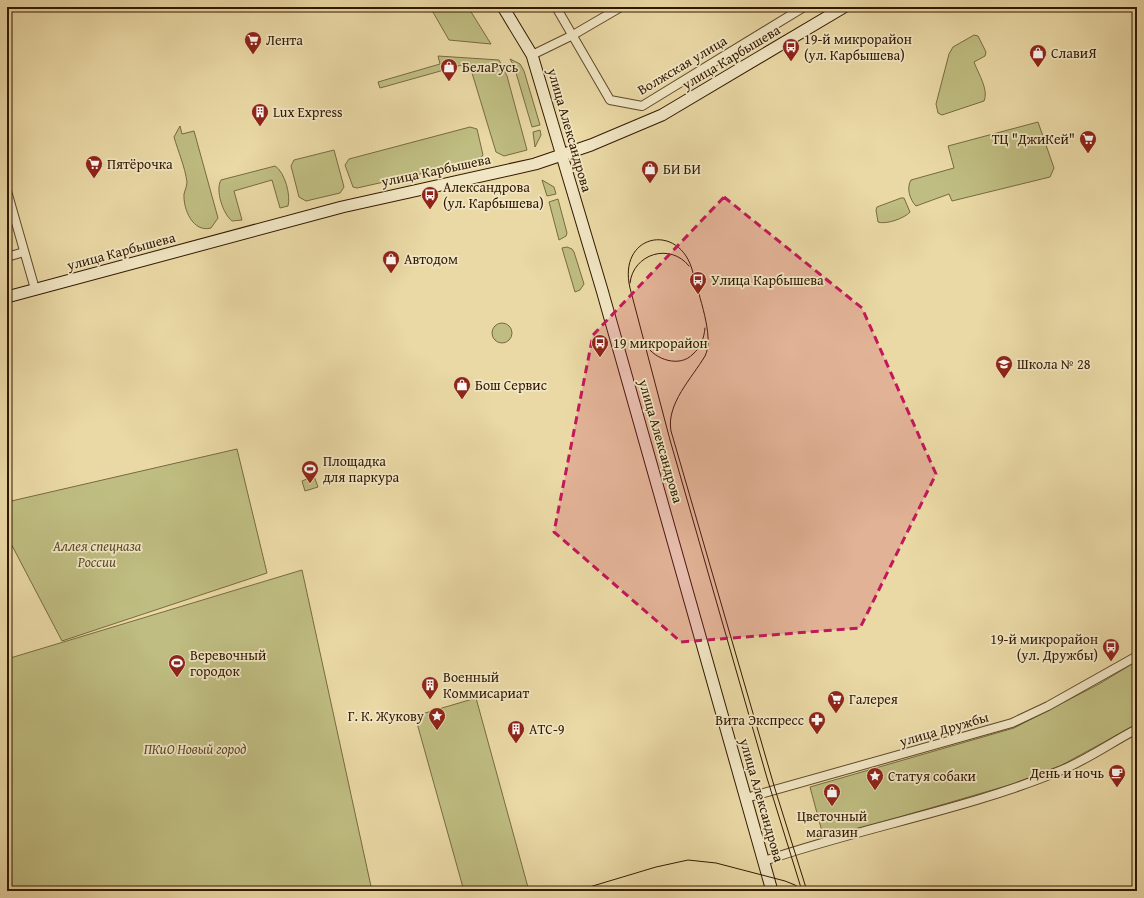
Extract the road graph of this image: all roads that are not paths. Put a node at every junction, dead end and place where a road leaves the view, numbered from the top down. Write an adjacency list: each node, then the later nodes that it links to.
1 (503, 7): 7 (main road, улица Александрова)
2 (556, 7): 6 (street)
3 (621, 7): 6 (street)
4 (804, 7): 6 (street, Волжская улица)
5 (844, 7): 8 (main road, улица Карбышева)
6 (573, 35): 7 (street)
7 (532, 55): 8 (main road, улица Александрова)
8 (561, 156): 12 (main road, улица Карбышева); 16 (main road, улица Александрова)
9 (7, 191): 10 (street)
10 (24, 252): 11 (street); 12 (street)
11 (7, 257)
12 (35, 289): 13 (main road, улица Карбышева)
13 (7, 297)
14 (1137, 656): 16 (street, улица Дружбы)
15 (1137, 729): 17 (street)
16 (746, 798): 17 (main road, улица Александрова)
17 (764, 861): 18 (main road, улица Александрова)
18 (769, 890)

